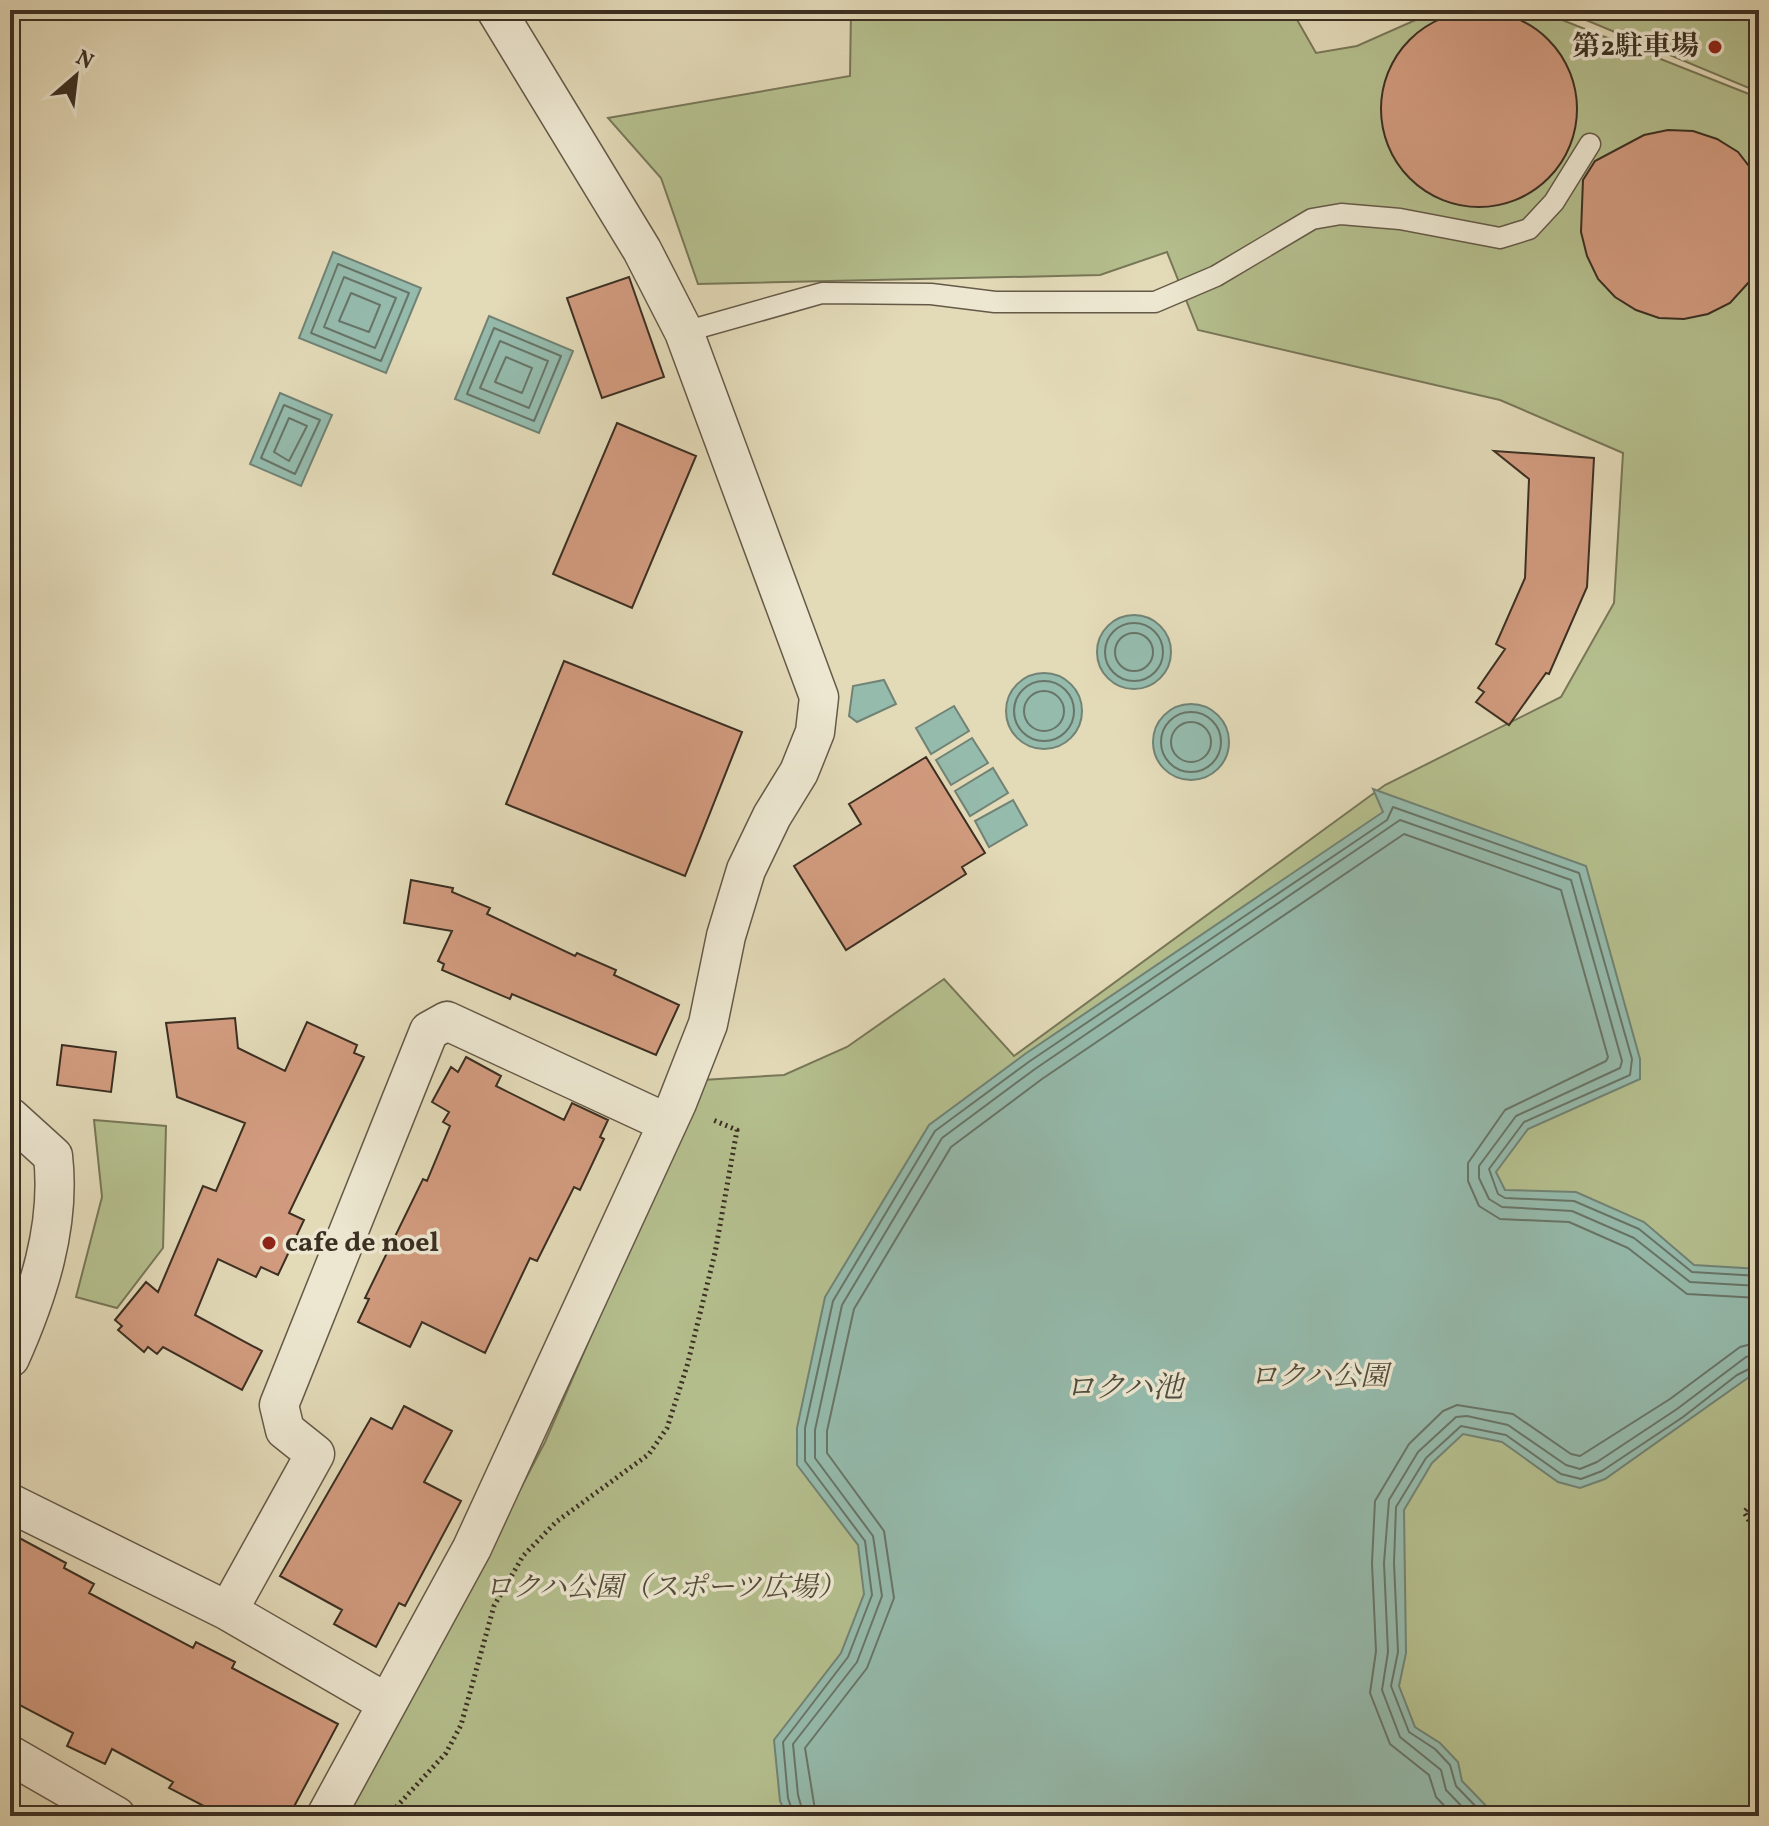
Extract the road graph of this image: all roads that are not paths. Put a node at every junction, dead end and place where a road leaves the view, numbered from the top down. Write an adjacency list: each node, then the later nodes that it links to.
1 (496, 10): 3 (street)
2 (1590, 144): 3 (lane)
3 (684, 332): 4 (street)
4 (671, 1113): 8 (street); 9 (street)
5 (10, 1117): 6 (street)
6 (10, 1358)
7 (10, 1503): 8 (street)
8 (228, 1611): 9 (street)
9 (385, 1702): 12 (street)
10 (10, 1755): 11 (street)
11 (116, 1816)
12 (326, 1816)

